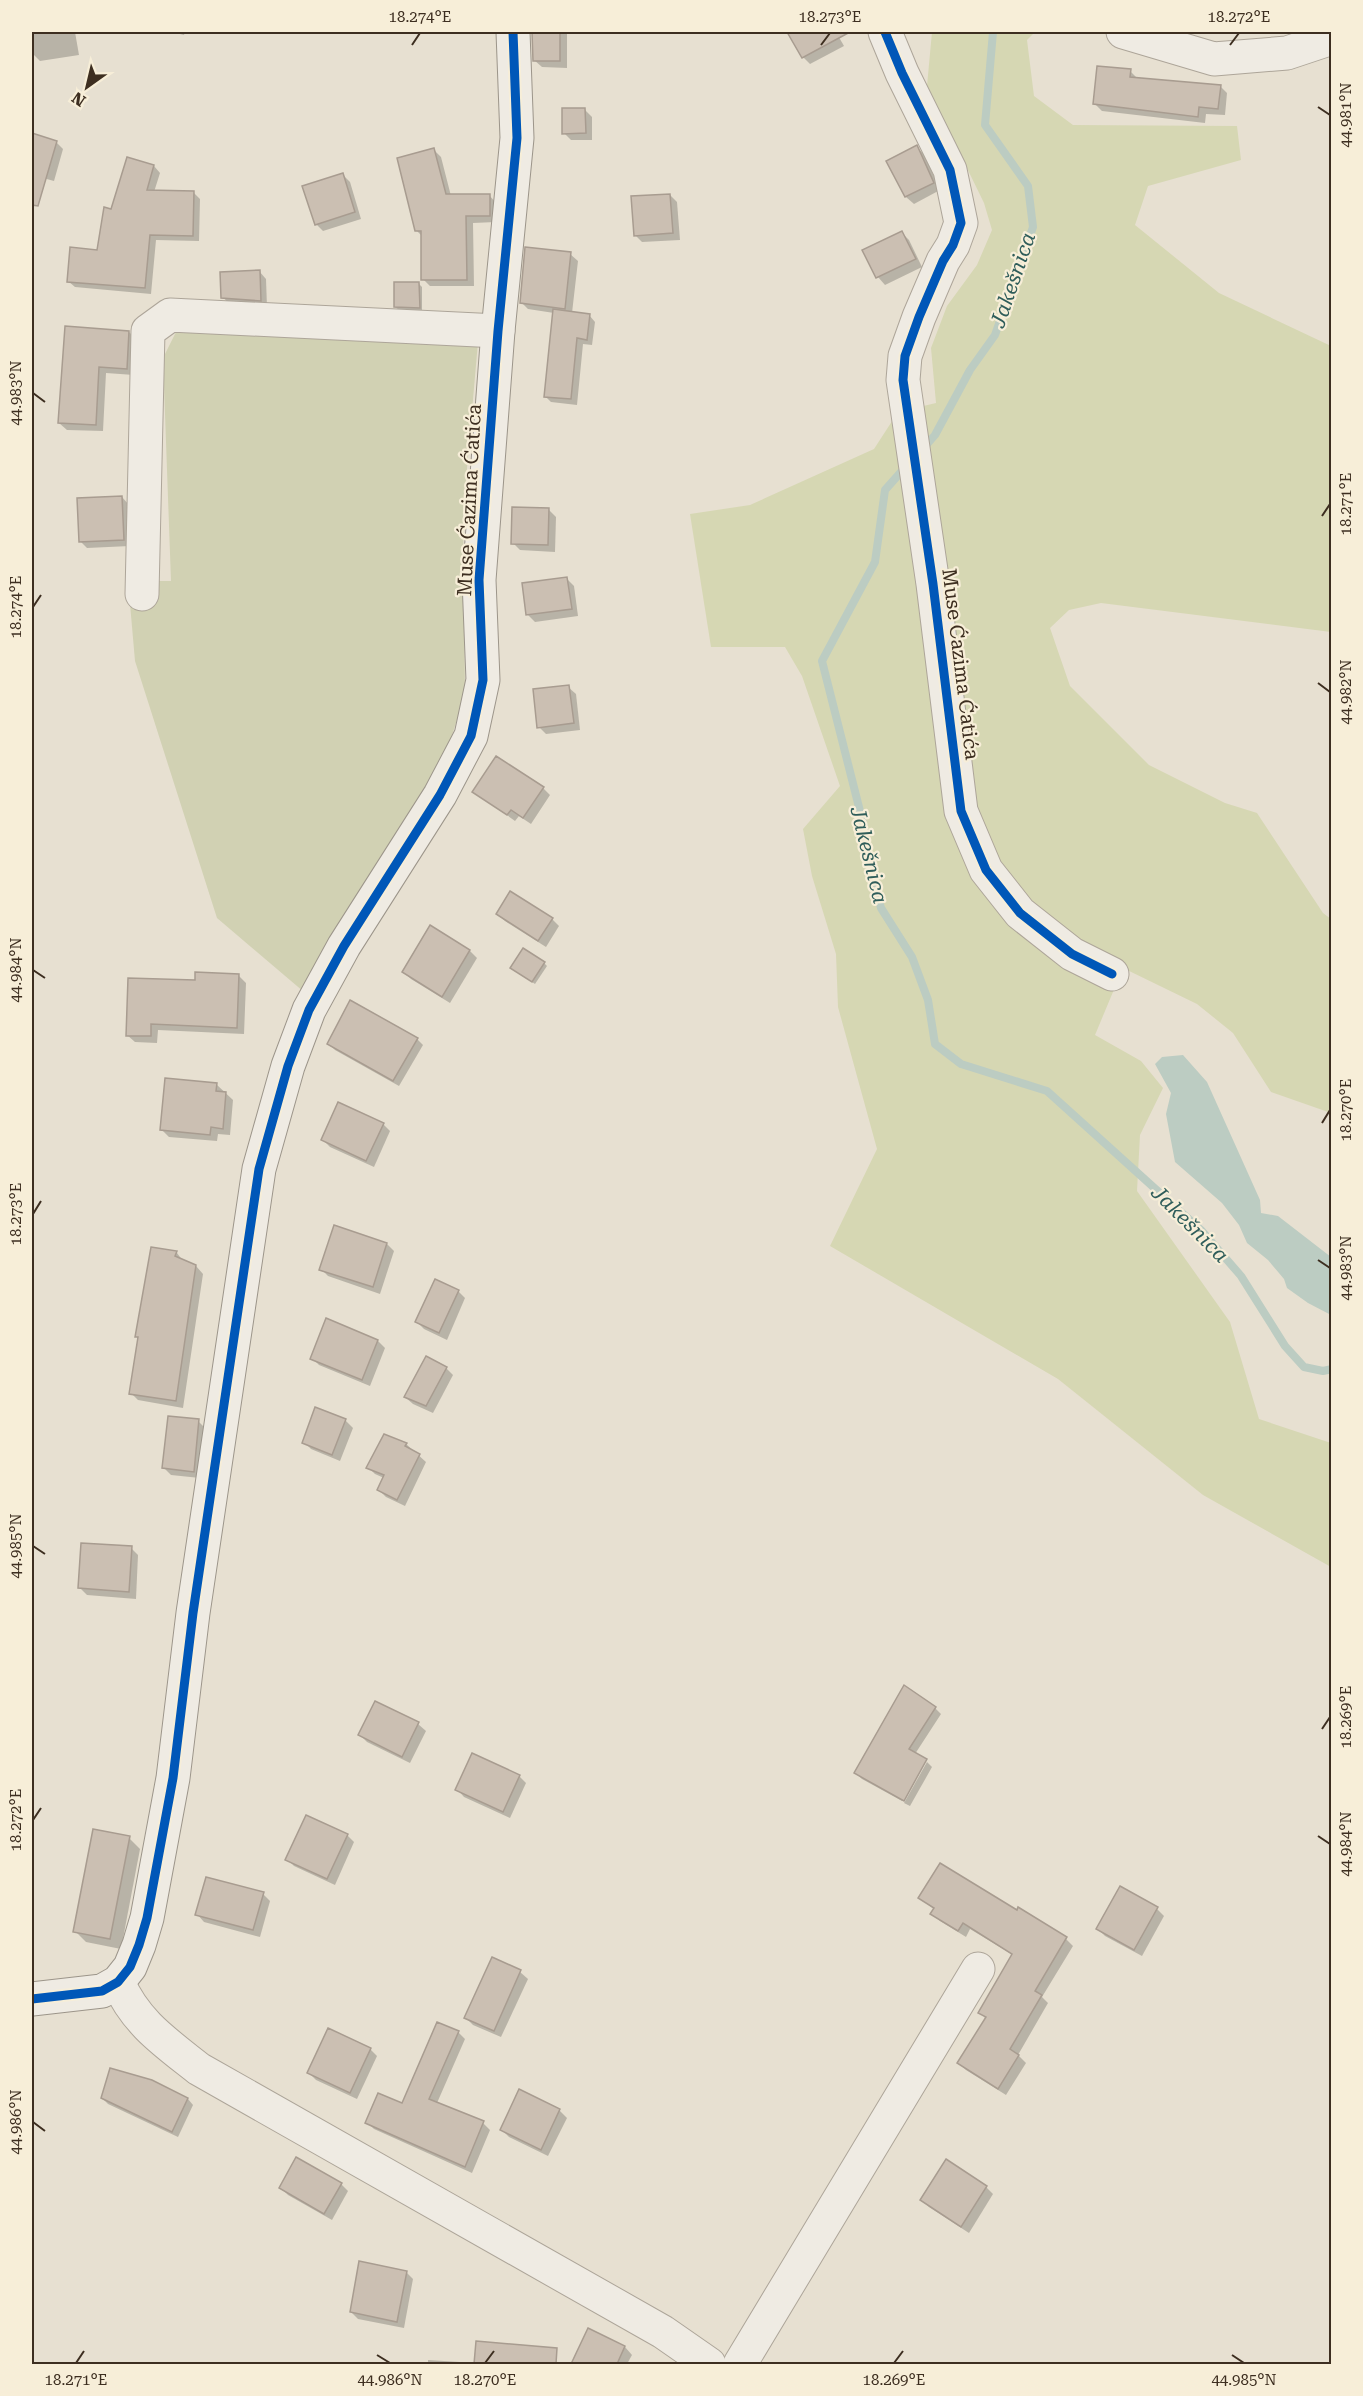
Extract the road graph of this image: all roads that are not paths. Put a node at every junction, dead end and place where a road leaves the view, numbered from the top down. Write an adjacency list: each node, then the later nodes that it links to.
1 (513, 32): 5 (street, Muse Ćazima Ćatića)
2 (885, 32): 7 (street, Muse Ćazima Ćatića)
3 (1123, 32): 4 (street)
4 (1332, 38)
5 (498, 331): 6 (street); 9 (street, Muse Ćazima Ćatića)
6 (142, 594)
7 (1112, 974)
8 (978, 1969): 12 (street)
9 (118, 1982): 10 (street); 11 (street)
10 (32, 1999)
11 (709, 2364)
12 (740, 2364)

